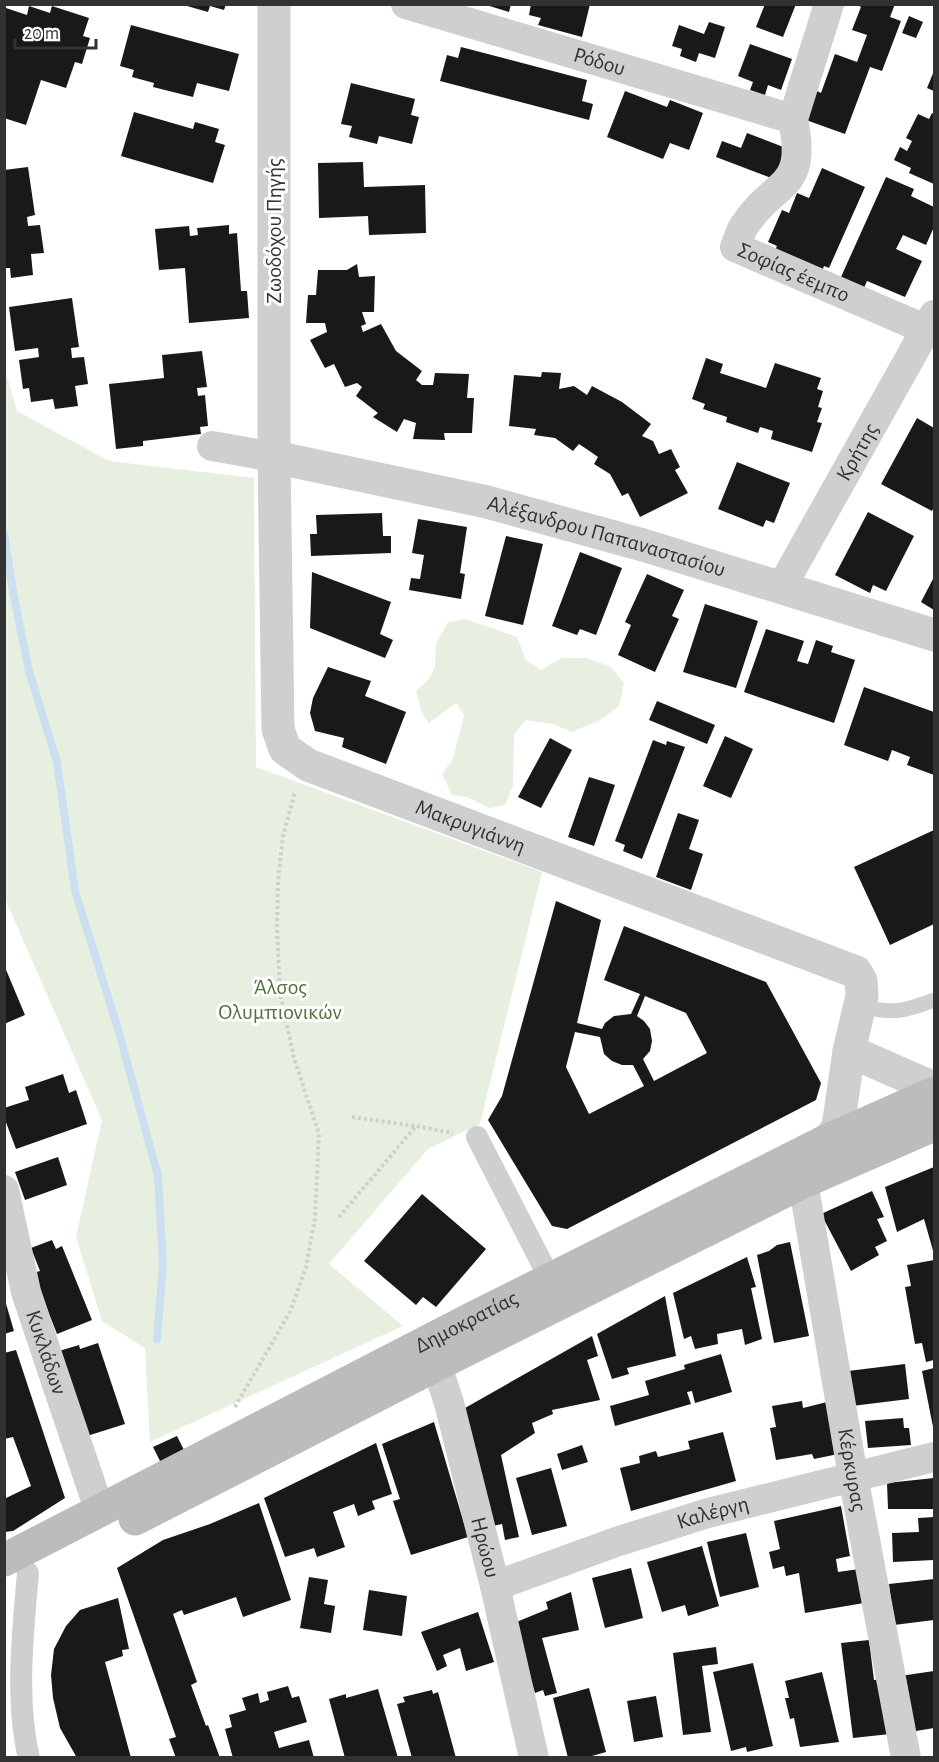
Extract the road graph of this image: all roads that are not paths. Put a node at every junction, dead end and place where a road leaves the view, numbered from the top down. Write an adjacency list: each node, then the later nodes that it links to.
1 (274, 4): 7 (street, Ζωοδόχου Πηγής)
2 (406, 4): 4 (street, Ρόδου)
3 (829, 4): 4 (street)
4 (793, 119): 5 (street, Σοφίας έεμπο)
5 (931, 322): 8 (street, Κρήτης)
6 (212, 446): 7 (street)
7 (274, 457): 8 (street, Αλέξανδρου Παπαναστασίου); 11 (street, Μακρυγιάννη)
8 (781, 588): 9 (street, Αλέξανδρου Παπαναστασίου)
9 (934, 635)
10 (934, 1000): 11 (lane)
11 (860, 1006): 12 (street, Μακρυγιάννη)
12 (849, 1051): 13 (street); 17 (street, Μακρυγιάννη)
13 (934, 1088)
14 (934, 1093): 17 (main road, Δημοκρατίας)
15 (934, 1125): 18 (main road, Δημοκρατίας)
16 (477, 1137): 20 (street)
17 (828, 1140): 20 (main road, Δημοκρατίας)
18 (803, 1182): 21 (main road, Δημοκρατίας); 23 (street, Κέρκυρας)
19 (4, 1190): 24 (street, Κυκλάδων)
20 (550, 1279): 21 (main road, Δημοκρατίας)
21 (433, 1352): 24 (main road, Δημοκρατίας); 25 (main road, Δημοκρατίας); 26 (street, Ηρώου)
22 (934, 1457): 23 (street, Καλέργη)
23 (853, 1476): 26 (street, Καλέργη); 29 (street, Κέρκυρας)
24 (100, 1512): 25 (main road, Δημοκρατίας)
25 (12, 1572): 27 (street)
26 (495, 1586): 28 (street, Ηρώου)
27 (30, 1755)
28 (534, 1758)
29 (906, 1758)

